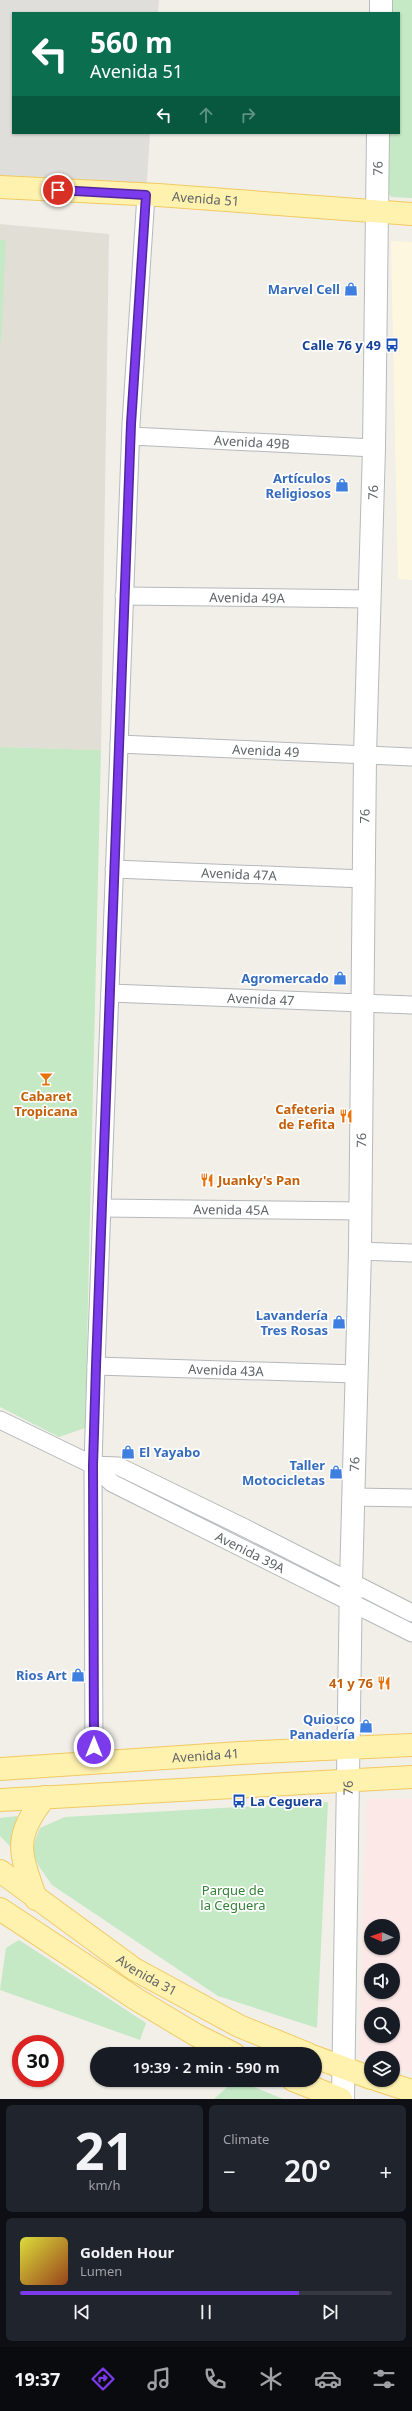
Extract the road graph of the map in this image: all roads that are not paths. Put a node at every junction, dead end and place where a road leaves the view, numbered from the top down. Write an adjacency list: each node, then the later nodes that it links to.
1 (381, 0): 2 (street)
2 (381, 12)
3 (378, 134): 6 (street, 76)
4 (0, 187): 5 (main road, Avenida 51)
5 (146, 195): 6 (main road, Avenida 51); 8 (street)
6 (376, 212): 7 (main road, Avenida 51); 9 (street, 76)
7 (412, 214)
8 (131, 436): 9 (street, Avenida 49B); 10 (street)
9 (374, 448): 11 (street, 76)
10 (124, 596): 11 (street, Avenida 49A); 12 (street)
11 (370, 599): 13 (street, 76)
12 (119, 744): 13 (street, Avenida 49); 15 (street)
13 (365, 755): 14 (street, Avenida 49); 16 (street, 76)
14 (412, 756)
15 (114, 869): 16 (street, Avenida 47A); 17 (street)
16 (364, 879): 18 (street, 76)
17 (110, 993): 18 (street, Avenida 47); 20 (street)
18 (363, 1003): 19 (street, Avenida 47); 21 (street, 76)
19 (412, 1006)
20 (102, 1208): 21 (street, Avenida 45A); 24 (street)
21 (360, 1211): 22 (street, 76)
22 (360, 1251): 23 (street); 25 (street, 76)
23 (412, 1253)
24 (96, 1366): 25 (street, Avenida 43A); 27 (street)
25 (356, 1374): 28 (street, 76)
26 (0, 1420): 27 (street, Avenida 39A)
27 (93, 1465): 30 (street, Avenida 39A); 35 (street)
28 (353, 1497): 29 (street); 30 (street, 76)
29 (412, 1498)
30 (351, 1592): 31 (street, Avenida 39A); 32 (street, Avenida 39A); 34 (street, 76)
31 (412, 1613)
32 (412, 1633)
33 (412, 1745): 34 (main road, Avenida 41)
34 (350, 1747): 35 (main road, Avenida 41); 38 (street, 76)
35 (94, 1762): 36 (main road, Avenida 41)
36 (0, 1769)
37 (412, 1777): 38 (main road)
38 (349, 1780): 39 (main road); 47 (street, 76)
39 (45, 1797): 40 (main road); 42 (main road)
40 (0, 1800)
41 (0, 1872): 42 (main road, Avenida 31)
42 (36, 1899): 45 (main road, Avenida 31)
43 (0, 1910): 44 (main road, Avenida 31)
44 (220, 2047)
45 (291, 2047)
46 (322, 2060): 47 (main road)
47 (364, 2075): 51 (street, 76)
48 (311, 2087): 51 (main road)
49 (400, 2087): 50 (main road)
50 (412, 2091)
51 (342, 2099)

